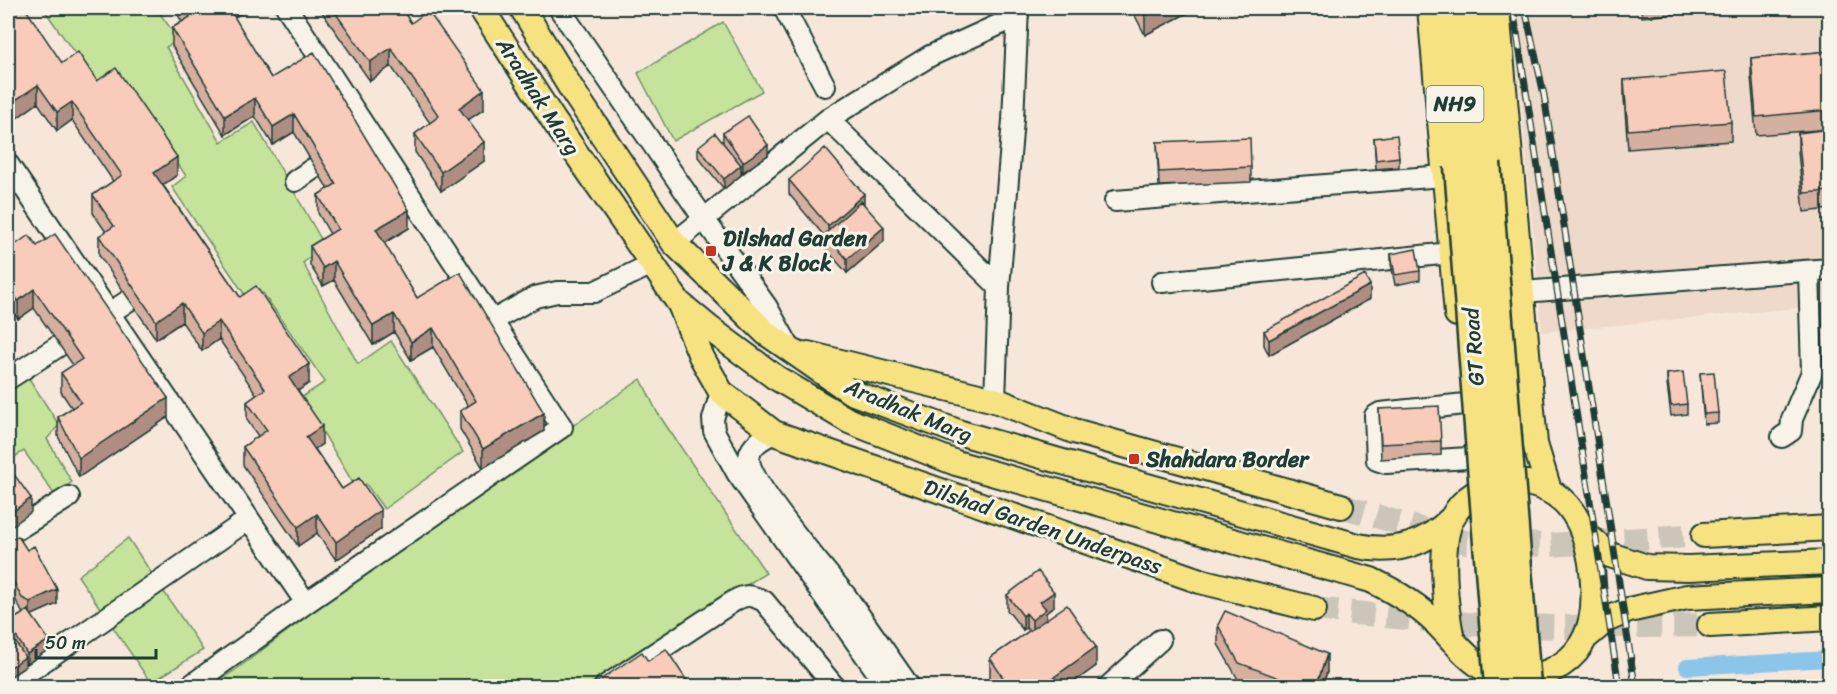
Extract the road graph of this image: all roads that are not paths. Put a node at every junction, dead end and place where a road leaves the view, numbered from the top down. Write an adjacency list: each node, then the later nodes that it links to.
1 (287, 8): 13 (street)
2 (481, 8): 21 (main road, Aradhak Marg)
3 (522, 8): 19 (main road, Aradhak Marg)
4 (559, 8): 18 (street)
5 (784, 8): 11 (street)
6 (1430, 8): 15 (main road, GT Road)
7 (1449, 8): 15 (highway, GT Road / NH9)
8 (1476, 8): 15 (highway, GT Road / NH9)
9 (1497, 8): 27 (main road)
10 (1018, 12): 12 (street); 26 (street)
11 (825, 86)
12 (828, 120): 18 (street); 26 (street)
13 (368, 131): 16 (street); 30 (street)
14 (8, 164): 29 (street)
15 (1463, 168): 17 (street); 20 (main road, GT Road); 63 (highway, GT Road, bridge); 70 (highway, GT Road, bridge)
16 (296, 182)
17 (1115, 201)
18 (704, 219): 19 (street); 31 (street)
19 (674, 243): 31 (main road, Aradhak Marg)
20 (1451, 253): 25 (street); 35 (main road, GT Road)
21 (652, 264): 28 (main road, Aradhak Marg); 30 (street)
22 (1830, 269): 23 (street)
23 (1809, 271): 27 (street); 37 (street)
24 (169, 274): 29 (street)
25 (1162, 282)
26 (999, 287): 34 (street)
27 (1521, 292): 40 (main road)
28 (679, 303): 33 (main road, Aradhak Marg); 58 (main road, Aradhak Marg)
29 (111, 314): 32 (street); 44 (street)
30 (492, 321): 52 (street)
31 (791, 350): 34 (main road); 45 (main road, Aradhak Marg)
32 (8, 379)
33 (721, 392): 36 (main road, Aradhak Marg); 39 (street)
34 (995, 400): 43 (main road)
35 (1465, 404): 38 (main road, GT Road); 38 (street)
36 (774, 432): 39 (street); 53 (main road, Dilshad Garden Underpass)
37 (1782, 437)
38 (1469, 458): 42 (main road, GT Road)
39 (744, 470): 61 (street)
40 (1550, 490): 42 (main road); 47 (main road)
41 (69, 496): 48 (street)
42 (1473, 496): 45 (main road, Aradhak Marg)
43 (1341, 506)
44 (249, 519): 52 (street); 64 (street)
45 (1452, 519): 58 (main road)
46 (1830, 528): 49 (main road)
47 (1581, 531): 50 (main road); 56 (main road)
48 (8, 535)
49 (1704, 535)
50 (1830, 562)
51 (1830, 590): 56 (main road)
52 (306, 603): 65 (street)
53 (1314, 609)
54 (1830, 618): 55 (main road)
55 (1710, 625)
56 (1586, 638): 62 (main road)
57 (1160, 640): 69 (street)
58 (1452, 640): 63 (main road, Aradhak Marg)
59 (663, 648): 60 (street); 66 (street); 67 (street)
60 (676, 667)
61 (884, 672): 68 (street)
62 (1557, 677): 63 (main road)
63 (1488, 680)
64 (8, 687)
65 (190, 687)
66 (605, 687)
67 (834, 687)
68 (909, 687)
69 (1109, 687)
70 (1526, 687)

